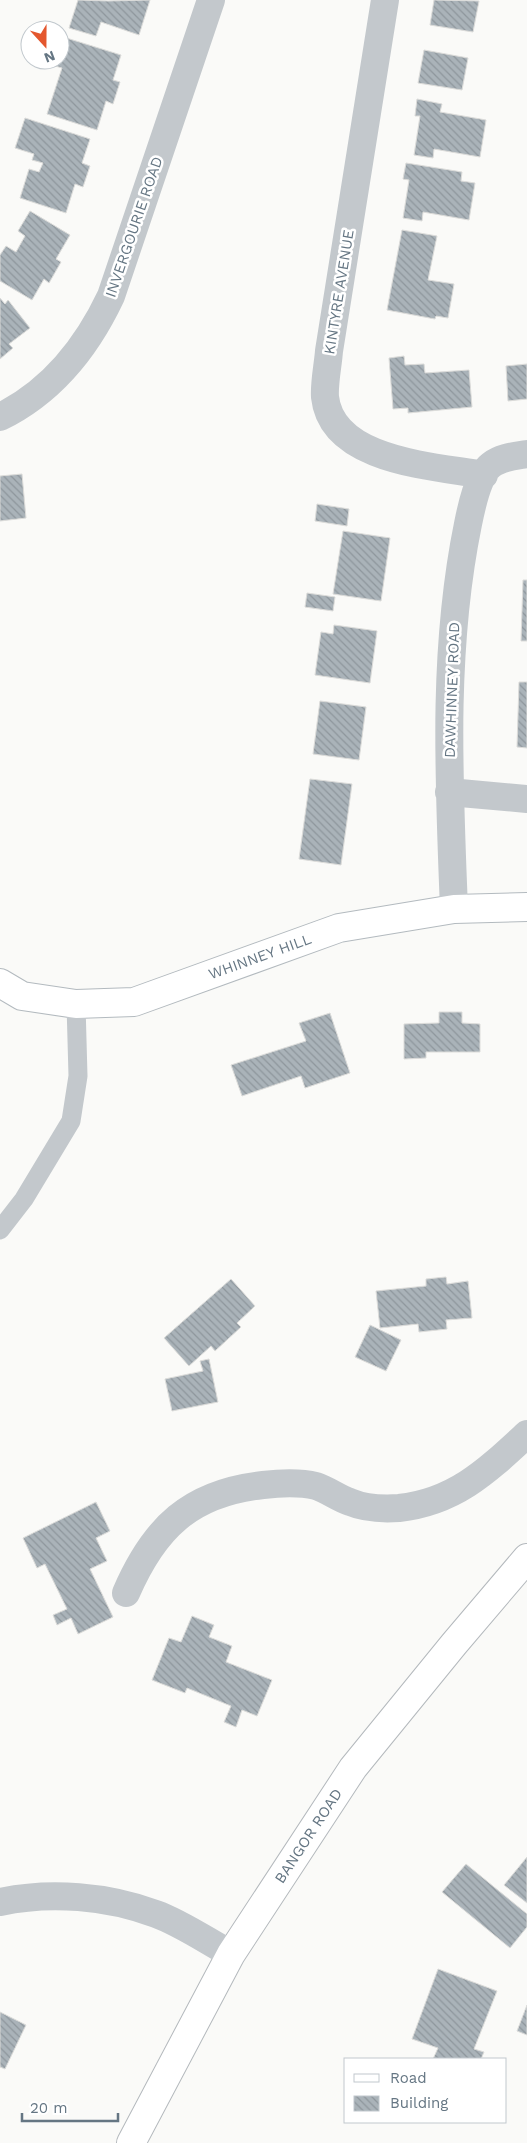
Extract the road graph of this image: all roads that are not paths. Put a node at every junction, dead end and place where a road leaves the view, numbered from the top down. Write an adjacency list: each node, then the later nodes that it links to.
1 (212, 0): 3 (street, INVERGOURIE ROAD)
2 (385, 0): 5 (street, KINTYRE AVENUE)
3 (0, 417)
4 (527, 454): 5 (street)
5 (484, 475): 6 (street, DAWHINNEY ROAD)
6 (449, 792): 7 (street); 9 (street, DAWHINNEY ROAD)
7 (527, 799)
8 (527, 907): 9 (main road, WHINNEY HILL)
9 (454, 909): 11 (main road, WHINNEY HILL)
10 (0, 983): 11 (main road, WHINNEY HILL)
11 (76, 1004): 12 (lane)
12 (0, 1230)
13 (527, 1434): 15 (street)
14 (527, 1558): 17 (main road, BANGOR ROAD)
15 (126, 1594)
16 (0, 1902): 17 (street)
17 (231, 1954): 18 (main road, BANGOR ROAD)
18 (131, 2143)

